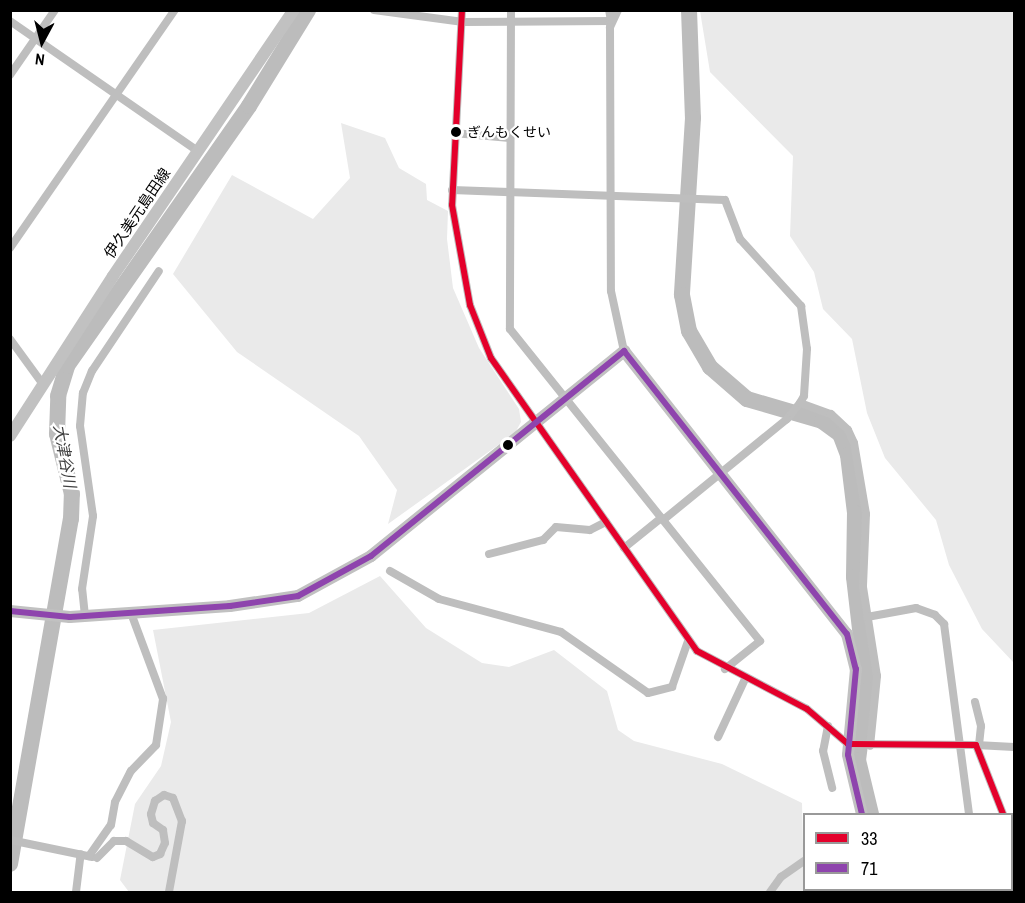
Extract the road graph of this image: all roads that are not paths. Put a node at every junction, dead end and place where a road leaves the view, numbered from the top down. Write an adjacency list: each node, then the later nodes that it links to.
1 (56, 10): 13 (street)
2 (175, 10): 15 (street)
3 (294, 10): 18 (street, 伊久美元島田線)
4 (374, 10): 12 (street)
5 (462, 10): 12 (street)
6 (512, 10): 10 (street)
7 (609, 10): 11 (street)
8 (618, 10): 11 (street)
9 (10, 21): 13 (street)
10 (511, 21): 11 (street); 12 (street); 17 (street)
11 (611, 21): 21 (street)
12 (463, 22): 16 (street)
13 (36, 38): 14 (street); 15 (street)
14 (10, 75)
15 (117, 95): 18 (street); 22 (street)
16 (454, 133): 17 (street); 19 (street)
17 (510, 138): 20 (street)
18 (198, 151): 26 (street, 伊久美元島田線)
19 (452, 190): 20 (street); 29 (street)
20 (510, 191): 21 (street); 27 (street)
21 (611, 194): 25 (street); 28 (street)
22 (10, 248)
23 (159, 271): 39 (street)
24 (10, 339): 26 (street)
25 (624, 351): 27 (street); 31 (street)
26 (42, 383): 30 (street, 伊久美元島田線)
27 (566, 399): 29 (street); 32 (street)
28 (799, 405): 31 (street); 40 (street)
29 (538, 422): 33 (street); 38 (street)
30 (10, 436)
31 (720, 472): 32 (street); 48 (street)
32 (662, 519): 34 (street); 42 (street)
33 (606, 522): 34 (street); 35 (street)
34 (624, 548): 41 (street)
35 (489, 554)
36 (390, 571): 41 (street)
37 (10, 611): 39 (street)
38 (131, 613): 39 (street); 57 (street)
39 (85, 616)
40 (867, 617): 49 (street); 50 (street)
41 (688, 641): 42 (street)
42 (725, 669): 43 (street)
43 (745, 679): 45 (street); 46 (street)
44 (975, 702): 47 (street)
45 (828, 726): 48 (street); 52 (street)
46 (718, 737)
47 (978, 744): 49 (street); 51 (street); 55 (street)
48 (850, 745): 50 (street); 53 (street)
49 (958, 745): 50 (street); 54 (street)
50 (868, 746)
51 (1014, 747)
52 (832, 788)
53 (862, 813)
54 (969, 813)
55 (1004, 813)
56 (10, 840): 57 (street)
57 (92, 856): 59 (street); 60 (street)
58 (803, 862): 61 (street)
59 (76, 892)
60 (169, 892)
61 (770, 892)

